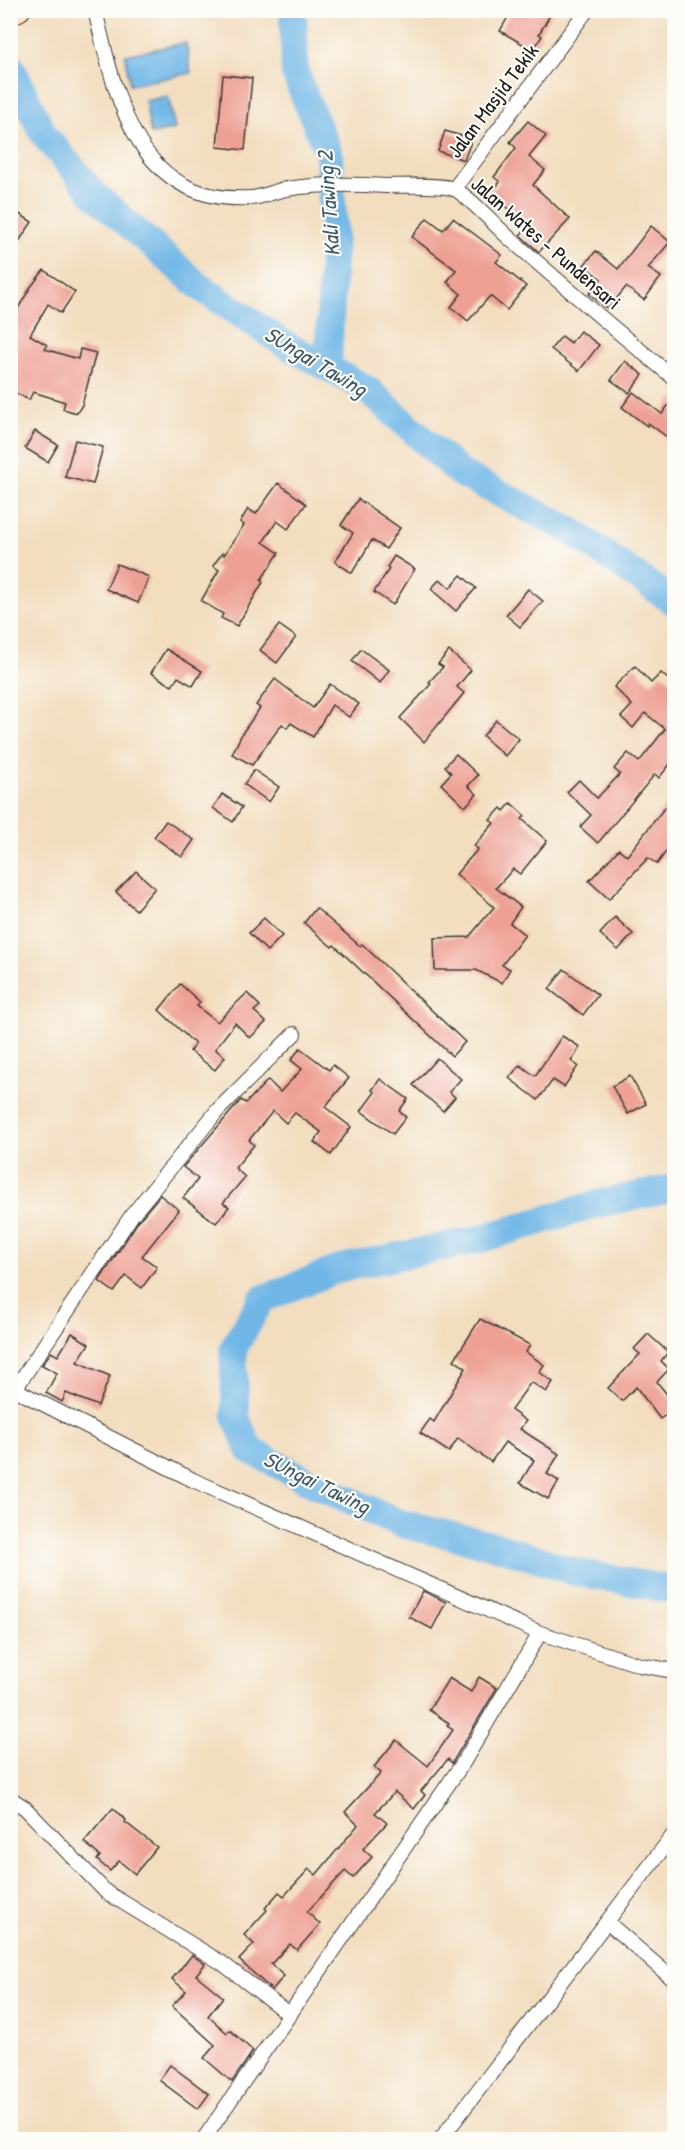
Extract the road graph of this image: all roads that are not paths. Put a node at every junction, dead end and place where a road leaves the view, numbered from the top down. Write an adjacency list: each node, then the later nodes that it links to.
1 (20, 10): 4 (street)
2 (95, 10): 5 (street, Jalan Wates - Pundensari)
3 (587, 10): 5 (street, Jalan Masjid Tekik)
4 (10, 16)
5 (454, 189): 6 (street, Jalan Wates - Pundensari)
6 (675, 378)
7 (294, 1034): 8 (street)
8 (13, 1388): 9 (street)
9 (540, 1632): 10 (street); 15 (street)
10 (675, 1671)
11 (10, 1798): 15 (street)
12 (675, 1834): 13 (street)
13 (607, 1922): 14 (street); 17 (street)
14 (675, 1980)
15 (290, 2015): 16 (street)
16 (203, 2139)
17 (440, 2139)

